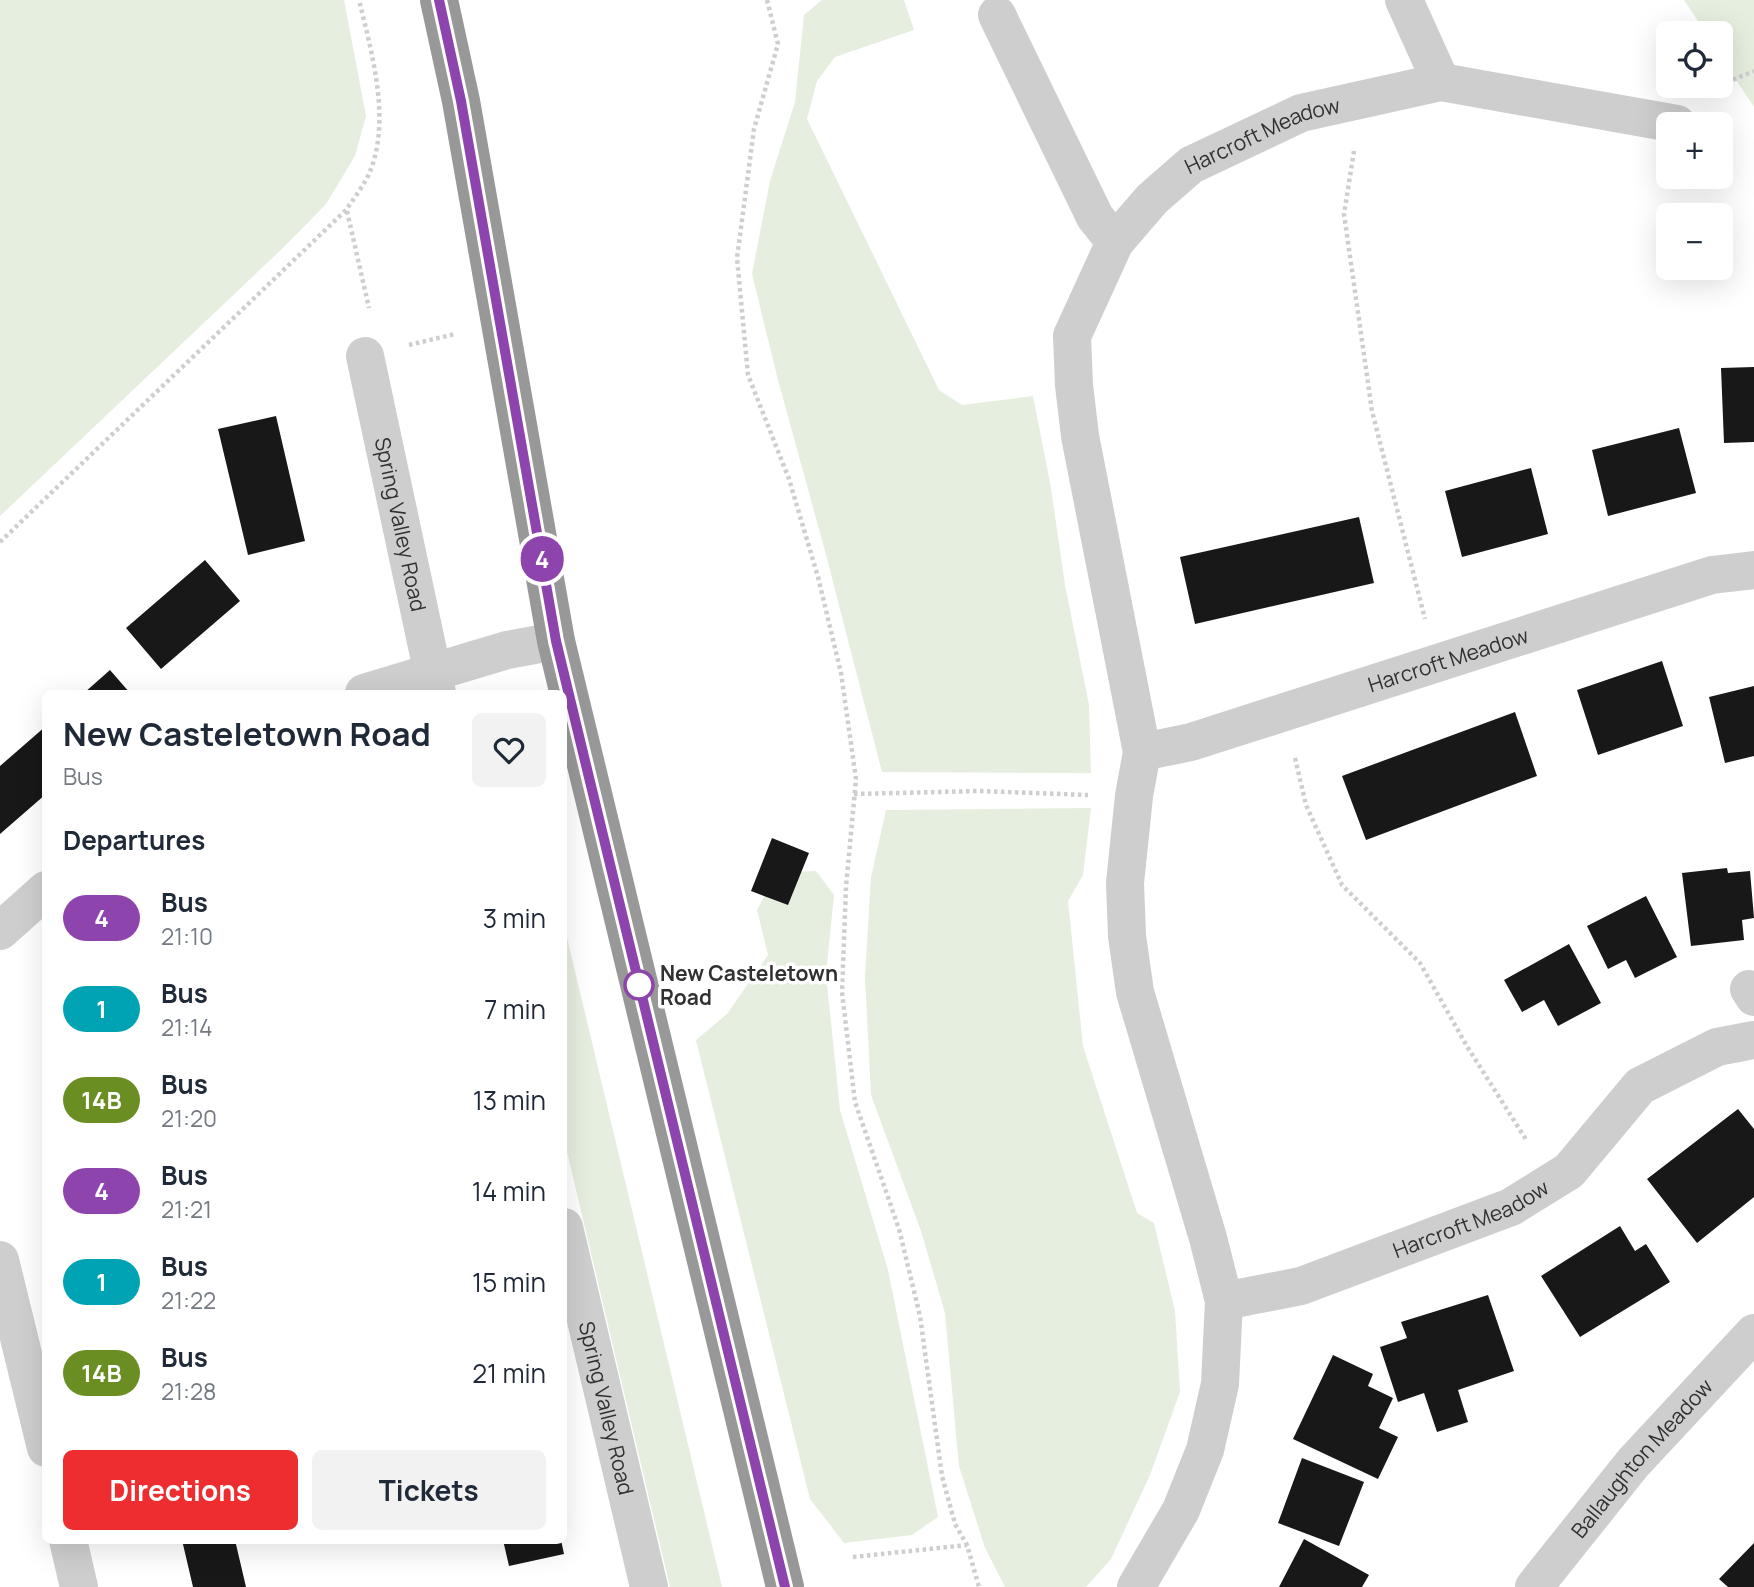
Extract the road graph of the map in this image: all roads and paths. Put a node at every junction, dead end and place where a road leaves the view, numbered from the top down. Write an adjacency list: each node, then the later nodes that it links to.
1 (359, 0): 11 (path)
2 (439, 0): 14 (highway)
3 (767, 0): 25 (path)
4 (1404, 0): 8 (street)
5 (997, 15): 12 (street)
6 (1754, 71): 7 (path)
7 (1733, 80)
8 (1441, 82): 9 (street, Harcroft Meadow); 10 (street, Harcroft Meadow)
9 (1362, 99): 12 (street, Harcroft Meadow); 20 (path)
10 (1656, 120)
11 (346, 211): 13 (path); 17 (path)
12 (1115, 242): 24 (street, Harcroft Meadow)
13 (370, 313)
14 (500, 324): 15 (path); 19 (highway)
15 (404, 346)
16 (365, 356): 21 (street, Spring Valley Road)
17 (0, 542)
18 (1754, 570): 20 (street, Harcroft Meadow)
19 (556, 641): 21 (street); 41 (highway)
20 (1433, 665): 23 (street, Harcroft Meadow)
21 (435, 682): 22 (street)
22 (383, 690)
23 (1284, 713): 24 (street, Harcroft Meadow); 30 (path)
24 (1142, 752): 26 (street, Harcroft Meadow)
25 (855, 794): 26 (path); 37 (path)
26 (1133, 796): 33 (street, Harcroft Meadow)
27 (42, 894): 28 (street)
28 (0, 931)
29 (1754, 1040): 30 (street, Harcroft Meadow)
30 (1552, 1181): 33 (street, Harcroft Meadow)
31 (567, 1240): 40 (street, Spring Valley Road)
32 (0, 1260): 35 (street)
33 (1224, 1301): 43 (street, Harcroft Meadow)
34 (1754, 1333): 44 (street, Ballaughton Meadow)
35 (42, 1432)
36 (69, 1544): 39 (street)
37 (967, 1545): 38 (path); 42 (path)
38 (853, 1557)
39 (79, 1587)
40 (649, 1587)
41 (785, 1587)
42 (979, 1587)
43 (1136, 1587)
44 (1534, 1587)

